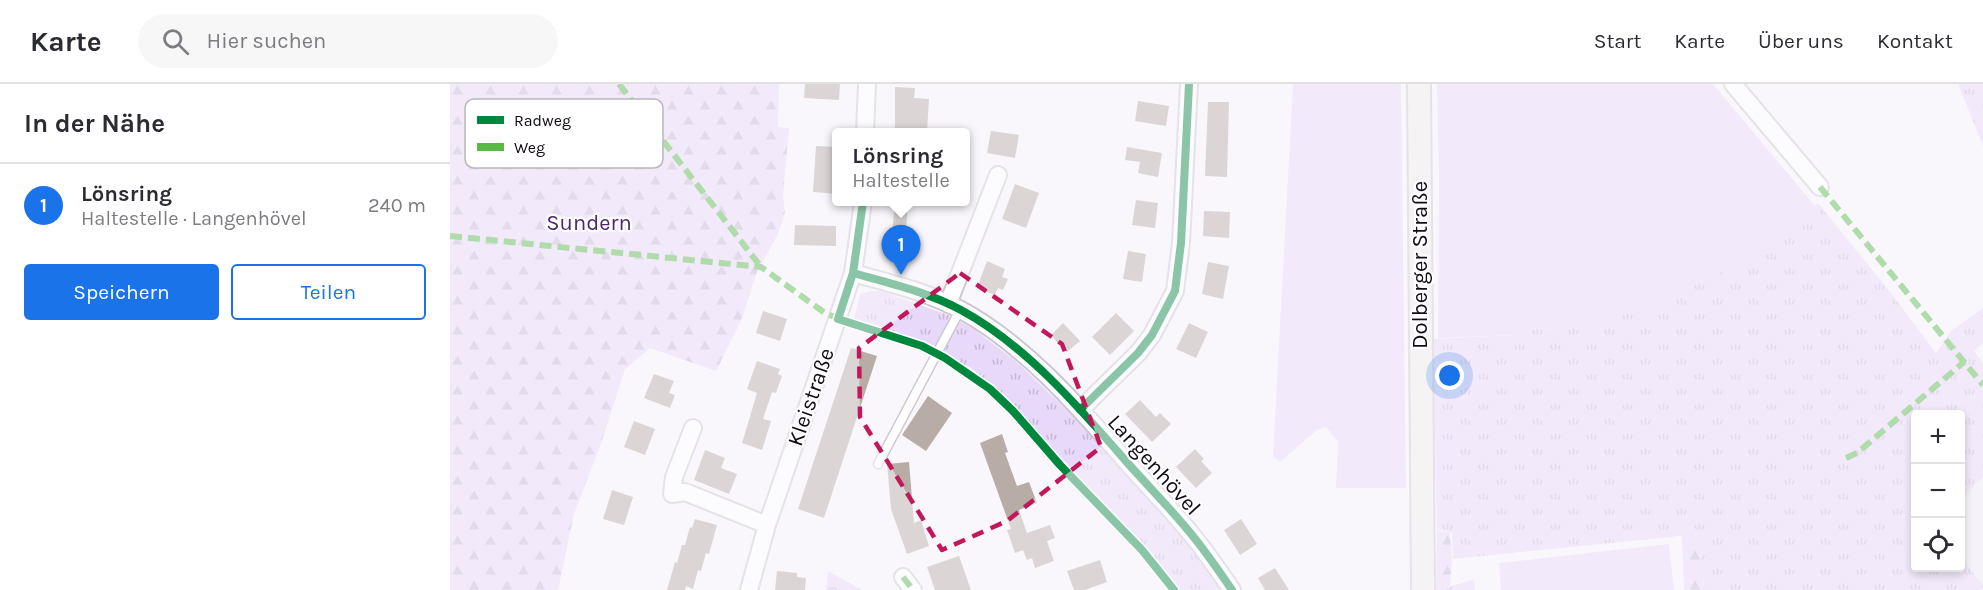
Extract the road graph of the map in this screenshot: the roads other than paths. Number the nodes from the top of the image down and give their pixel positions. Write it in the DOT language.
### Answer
graph roads {
  1 [pos="867,84"];
  2 [pos="1189,84"];
  3 [pos="1419,84"];
  4 [pos="1733,84"];
  5 [pos="865,128"];
  6 [pos="998,175"];
  7 [pos="1820,187"];
  8 [pos="862,206"];
  9 [pos="853,273"];
  10 [pos="954,307"];
  11 [pos="1080,410"];
  12 [pos="693,428"];
  13 [pos="878,464"];
  14 [pos="767,525"];
  15 [pos="749,590"];
  16 [pos="1232,590"];
  17 [pos="1423,590"];
  1 -- 5 [label="street"];
  2 -- 11 [label="street"];
  3 -- 17 [label="main road, Dolberger Straße"];
  4 -- 7 [label="street"];
  6 -- 10 [label="street"];
  8 -- 9 [label="street, Kleistraße"];
  9 -- 10 [label="street, Langenhövel"];
  9 -- 14 [label="street, Kleistraße"];
  10 -- 11 [label="street, Langenhövel"];
  10 -- 13 [label="lane"];
  11 -- 16 [label="street, Langenhövel"];
  12 -- 14 [label="street"];
  14 -- 15 [label="street, Kleistraße"];
}
